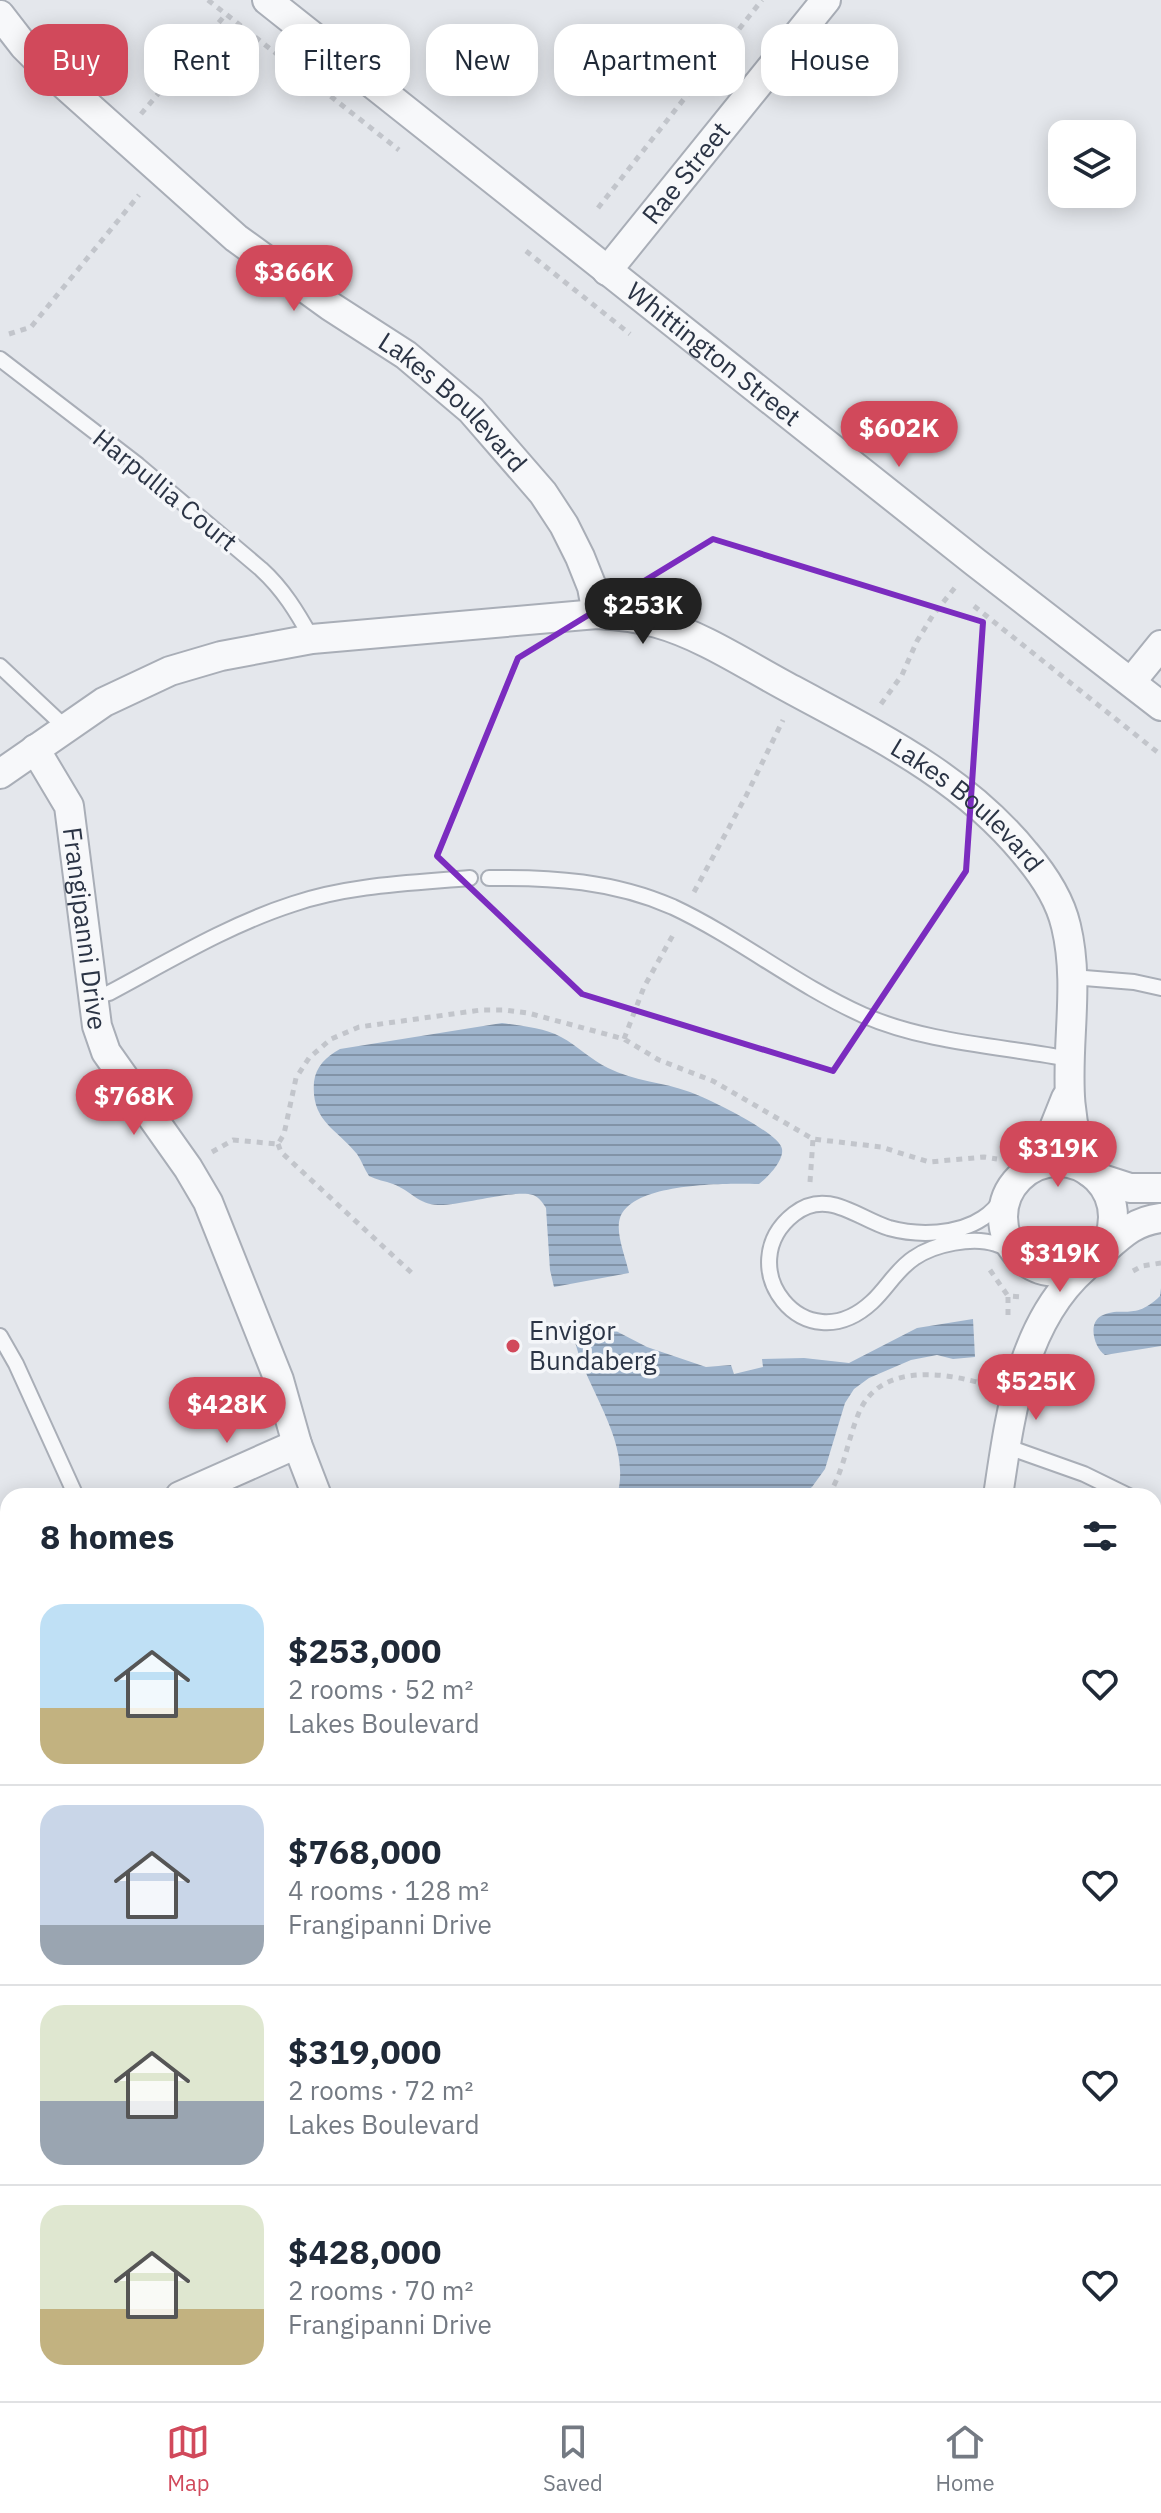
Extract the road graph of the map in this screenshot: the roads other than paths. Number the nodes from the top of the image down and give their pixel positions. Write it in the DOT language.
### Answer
graph roads {
  1 [pos="267,0"];
  2 [pos="826,0"];
  3 [pos="0,15"];
  4 [pos="607,271"];
  5 [pos="0,359"];
  6 [pos="597,614"];
  7 [pos="312,639"];
  8 [pos="1161,645"];
  9 [pos="0,666"];
  10 [pos="1131,682"];
  11 [pos="1161,706"];
  12 [pos="65,727"];
  13 [pos="35,749"];
  14 [pos="0,774"];
  15 [pos="470,878"];
  16 [pos="489,878"];
  17 [pos="1072,977"];
  18 [pos="1161,988"];
  19 [pos="92,997"];
  20 [pos="1070,1059"];
  21 [pos="1068,1093"];
  22 [pos="1092,1174"];
  23 [pos="1009,1176"];
  24 [pos="1161,1188"];
  25 [pos="1161,1218"];
  26 [pos="1022,1258"];
  27 [pos="1094,1259"];
  28 [pos="0,1336"];
  29 [pos="1035,1338"];
  30 [pos="297,1444"];
  31 [pos="1005,1446"];
  32 [pos="72,1488"];
  33 [pos="198,1488"];
  34 [pos="314,1488"];
  35 [pos="999,1488"];
  36 [pos="1113,1488"];
  1 -- 4 [label="street, Whittington Street"];
  2 -- 4 [label="street, Rae Street"];
  3 -- 6 [label="street, Lakes Boulevard"];
  4 -- 10 [label="street, Whittington Street"];
  5 -- 7 [label="lane, Harpullia Court"];
  6 -- 7 [label="street, Lakes Boulevard"];
  6 -- 17 [label="street, Lakes Boulevard"];
  7 -- 12 [label="street, Lakes Boulevard"];
  8 -- 10 [label="street"];
  9 -- 12 [label="lane"];
  10 -- 11 [label="street, Whittington Street"];
  12 -- 13 [label="street, Lakes Boulevard"];
  13 -- 14 [label="street, Lakes Boulevard"];
  13 -- 19 [label="street, Frangipanni Drive"];
  15 -- 19 [label="lane"];
  16 -- 20 [label="lane"];
  17 -- 18 [label="lane"];
  17 -- 20 [label="street, Lakes Boulevard"];
  19 -- 30 [label="street, Frangipanni Drive"];
  20 -- 21 [label="street, Lakes Boulevard"];
  21 -- 22 [label="street"];
  21 -- 23 [label="street"];
  22 -- 23 [label="street"];
  22 -- 24 [label="street"];
  22 -- 27 [label="street"];
  23 -- 26 [label="street"];
  23 -- 26 [label="lane"];
  25 -- 27 [label="street"];
  26 -- 27 [label="street"];
  26 -- 29 [label="street"];
  27 -- 29 [label="street"];
  28 -- 32 [label="lane"];
  29 -- 31 [label="street"];
  30 -- 33 [label="street"];
  30 -- 34 [label="street, Frangipanni Drive"];
  31 -- 35 [label="street"];
  31 -- 36 [label="lane"];
}
